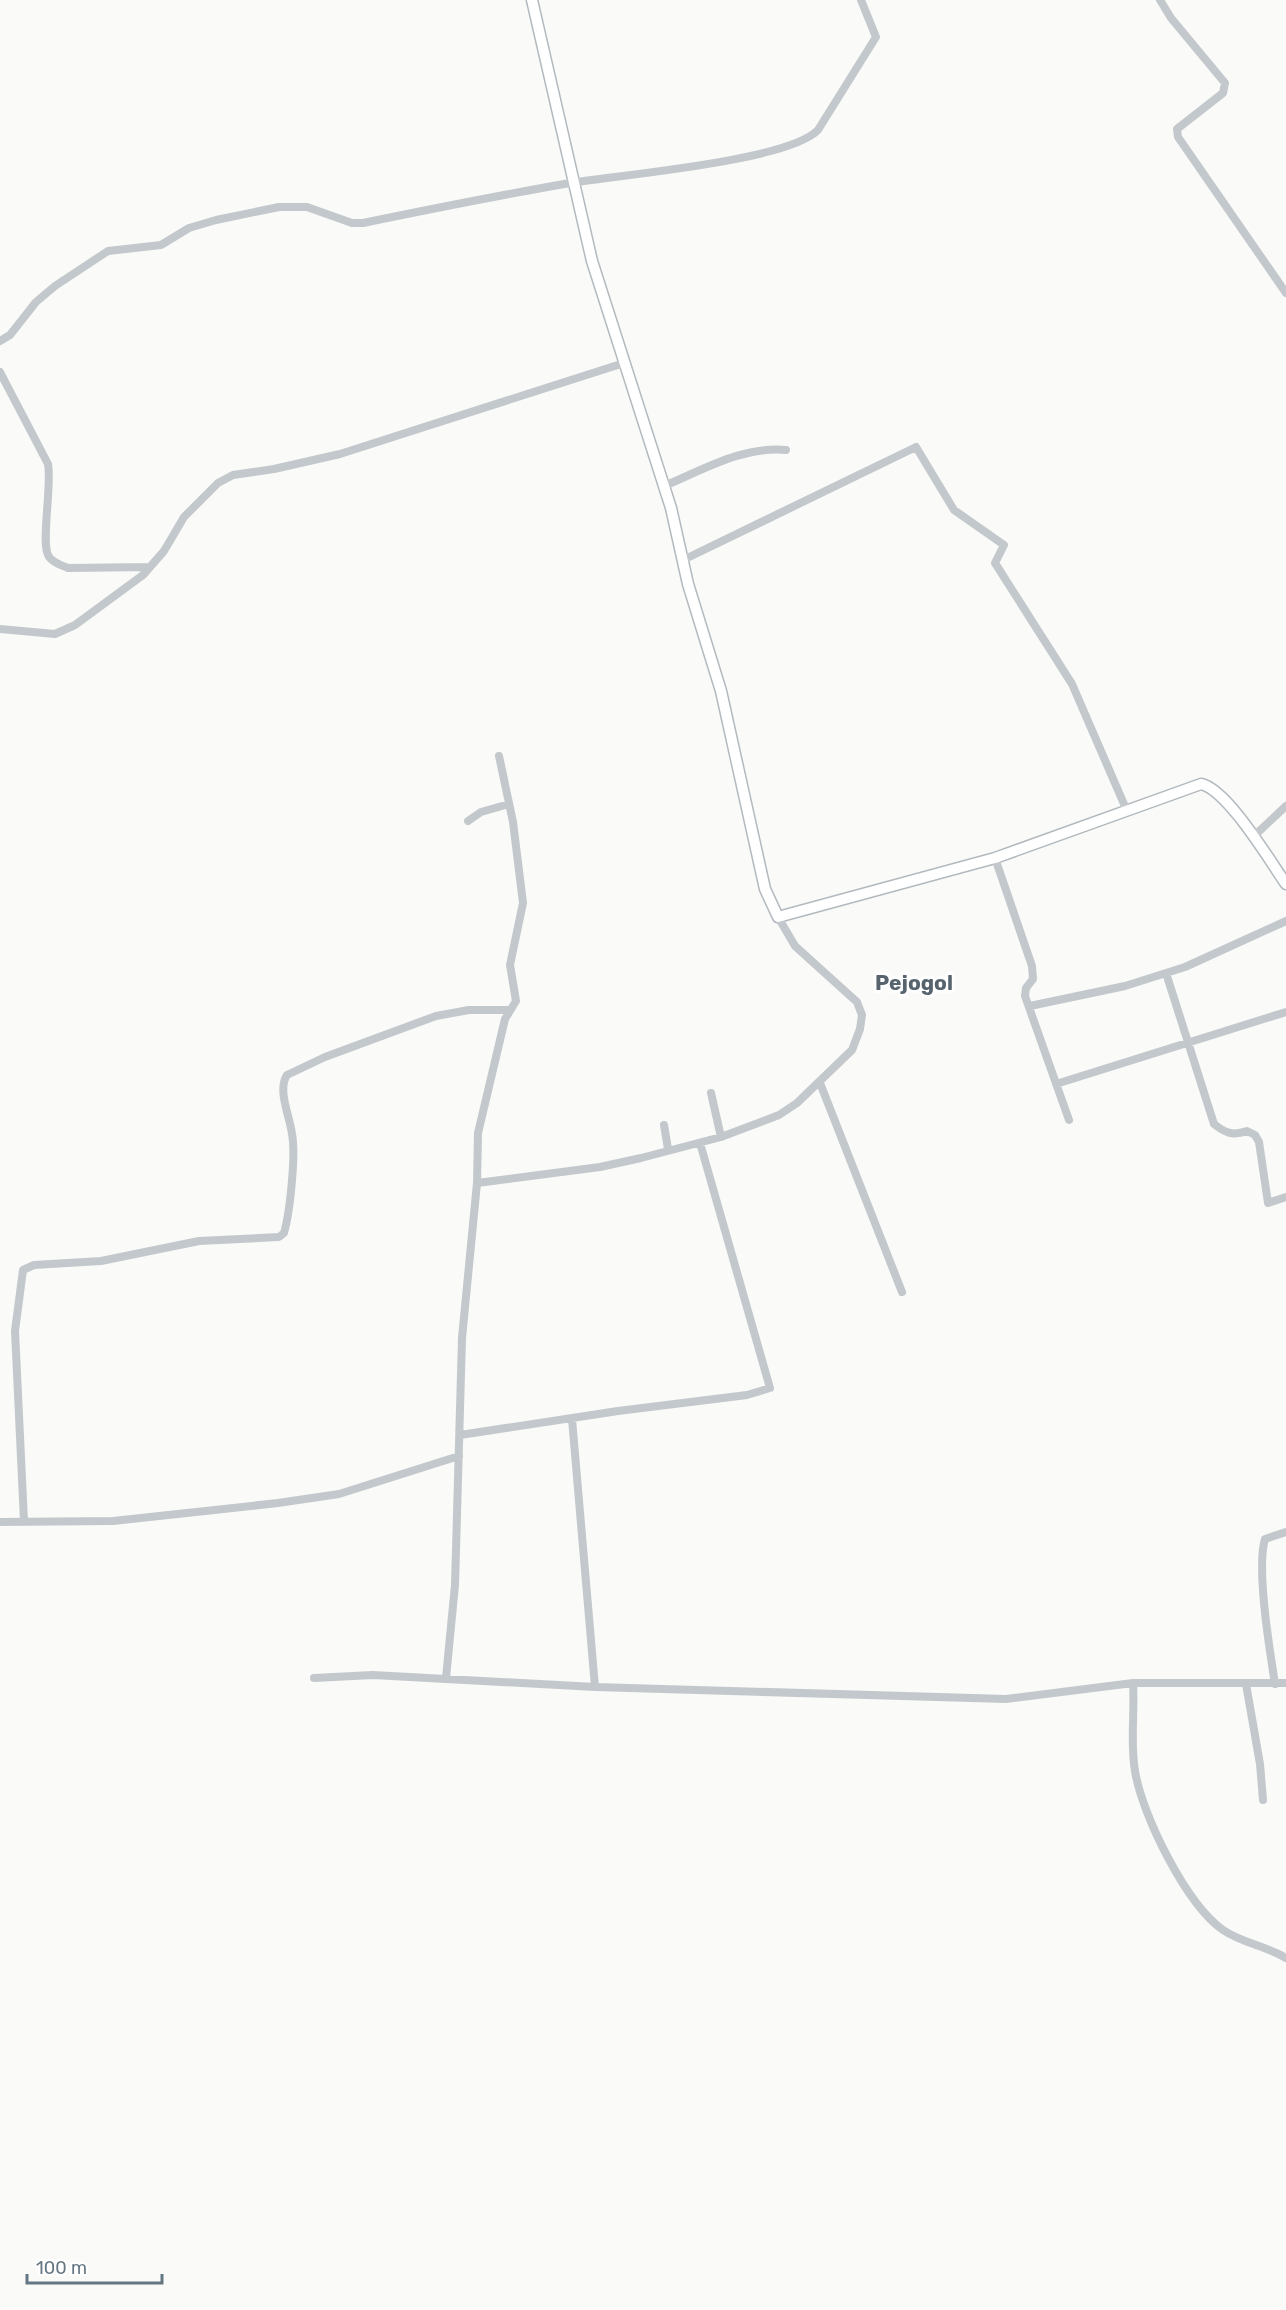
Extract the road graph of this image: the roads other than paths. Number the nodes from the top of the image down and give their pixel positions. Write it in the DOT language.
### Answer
graph roads {
  1 [pos="532,0"];
  2 [pos="861,0"];
  3 [pos="1160,0"];
  4 [pos="572,183"];
  5 [pos="1286,293"];
  6 [pos="0,341"];
  7 [pos="624,363"];
  8 [pos="0,372"];
  9 [pos="786,450"];
  10 [pos="664,486"];
  11 [pos="683,560"];
  12 [pos="150,567"];
  13 [pos="0,629"];
  14 [pos="499,756"];
  15 [pos="509,804"];
  16 [pos="1286,806"];
  17 [pos="1127,811"];
  18 [pos="468,821"];
  19 [pos="1254,836"];
  20 [pos="995,858"];
  21 [pos="1286,884"];
  22 [pos="778,917"];
  23 [pos="1286,921"];
  24 [pos="1166,973"];
  25 [pos="1030,1006"];
  26 [pos="510,1010"];
  27 [pos="1286,1012"];
  28 [pos="1188,1042"];
  29 [pos="820,1083"];
  30 [pos="1056,1084"];
  31 [pos="711,1093"];
  32 [pos="1069,1120"];
  33 [pos="664,1125"];
  34 [pos="721,1137"];
  35 [pos="700,1143"];
  36 [pos="668,1149"];
  37 [pos="477,1183"];
  38 [pos="1286,1197"];
  39 [pos="902,1292"];
  40 [pos="572,1419"];
  41 [pos="460,1435"];
  42 [pos="459,1456"];
  43 [pos="24,1521"];
  44 [pos="0,1522"];
  45 [pos="1286,1532"];
  46 [pos="314,1678"];
  47 [pos="446,1678"];
  48 [pos="1133,1683"];
  49 [pos="1286,1683"];
  50 [pos="1246,1684"];
  51 [pos="1275,1684"];
  52 [pos="595,1687"];
  53 [pos="1263,1800"];
  54 [pos="1286,1958"];
  1 -- 4 [label="street"];
  2 -- 4 [label="street"];
  3 -- 5 [label="street"];
  4 -- 6 [label="street"];
  4 -- 7 [label="street"];
  7 -- 10 [label="street"];
  7 -- 12 [label="street"];
  8 -- 12 [label="street"];
  9 -- 10 [label="street"];
  10 -- 11 [label="street"];
  11 -- 17 [label="street"];
  11 -- 22 [label="street"];
  12 -- 13 [label="street"];
  14 -- 15 [label="street"];
  15 -- 18 [label="street"];
  15 -- 26 [label="street"];
  16 -- 19 [label="street"];
  17 -- 19 [label="street"];
  17 -- 20 [label="street"];
  19 -- 21 [label="street"];
  20 -- 22 [label="street"];
  20 -- 25 [label="street"];
  22 -- 29 [label="street"];
  23 -- 24 [label="street"];
  24 -- 25 [label="street"];
  24 -- 28 [label="street"];
  25 -- 30 [label="street"];
  26 -- 37 [label="street"];
  26 -- 43 [label="street"];
  27 -- 28 [label="street"];
  28 -- 30 [label="street"];
  28 -- 38 [label="street"];
  29 -- 34 [label="street"];
  29 -- 39 [label="street"];
  30 -- 32 [label="street"];
  31 -- 34 [label="street"];
  33 -- 36 [label="street"];
  34 -- 35 [label="street"];
  35 -- 36 [label="street"];
  35 -- 40 [label="street"];
  36 -- 37 [label="street"];
  37 -- 41 [label="street"];
  40 -- 41 [label="street"];
  40 -- 52 [label="street"];
  41 -- 42 [label="street"];
  42 -- 43 [label="street"];
  42 -- 47 [label="street"];
  43 -- 44 [label="street"];
  45 -- 51 [label="street"];
  46 -- 47 [label="street"];
  47 -- 52 [label="street"];
  48 -- 50 [label="street"];
  48 -- 52 [label="street"];
  48 -- 54 [label="street"];
  49 -- 51 [label="street"];
  50 -- 51 [label="street"];
  50 -- 53 [label="street"];
}
